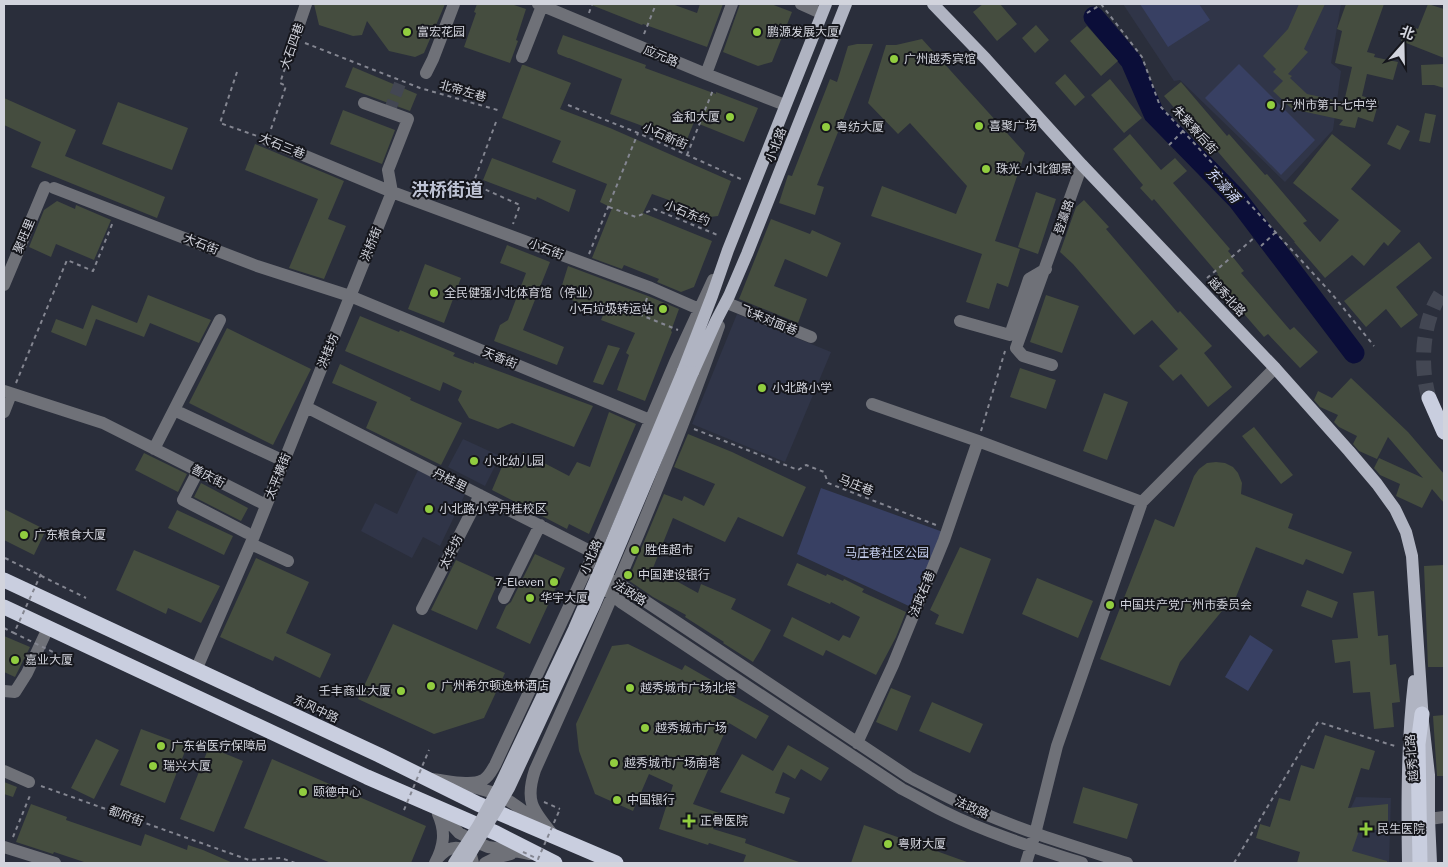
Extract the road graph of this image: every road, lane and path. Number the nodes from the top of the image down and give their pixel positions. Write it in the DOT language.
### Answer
graph roads {
  1 [pos="306,4"];
  2 [pos="454,4"];
  3 [pos="656,4"];
  4 [pos="732,4"];
  5 [pos="801,4"];
  6 [pos="846,4"];
  7 [pos="933,4"];
  8 [pos="1102,4"];
  9 [pos="540,5"];
  10 [pos="823,8"];
  11 [pos="1087,12"];
  12 [pos="294,39"];
  13 [pos="639,46"];
  14 [pos="522,57"];
  15 [pos="237,72"];
  16 [pos="426,73"];
  17 [pos="712,76"];
  18 [pos="364,102"];
  19 [pos="568,105"];
  20 [pos="785,105"];
  21 [pos="501,111"];
  22 [pos="496,122"];
  23 [pos="1183,131"];
  24 [pos="638,133"];
  25 [pos="267,140"];
  26 [pos="1169,145"];
  27 [pos="687,155"];
  28 [pos="1082,165"];
  29 [pos="754,185"];
  30 [pos="49,187"];
  31 [pos="392,192"];
  32 [pos="608,207"];
  33 [pos="117,212"];
  34 [pos="1276,232"];
  35 [pos="509,235"];
  36 [pos="1254,238"];
  37 [pos="730,245"];
  38 [pos="1261,246"];
  39 [pos="585,264"];
  40 [pos="1046,268"];
  41 [pos="4,285"];
  42 [pos="1198,287"];
  43 [pos="651,288"];
  44 [pos="350,296"];
  45 [pos="728,300"];
  46 [pos="699,308"];
  47 [pos="220,320"];
  48 [pos="960,321"];
  49 [pos="687,334"];
  50 [pos="1010,335"];
  51 [pos="811,336"];
  52 [pos="1374,346"];
  53 [pos="1052,365"];
  54 [pos="1275,368"];
  55 [pos="688,372"];
  56 [pos="8,392"];
  57 [pos="872,404"];
  58 [pos="306,407"];
  59 [pos="174,410"];
  60 [pos="4,412"];
  61 [pos="650,420"];
  62 [pos="682,424"];
  63 [pos="1444,424"];
  64 [pos="1444,432"];
  65 [pos="978,441"];
  66 [pos="154,449"];
  67 [pos="284,461"];
  68 [pos="198,471"];
  69 [pos="480,495"];
  70 [pos="1142,502"];
  71 [pos="262,503"];
  72 [pos="608,519"];
  73 [pos="540,525"];
  74 [pos="948,529"];
  75 [pos="637,535"];
  76 [pos="249,538"];
  77 [pos="594,553"];
  78 [pos="5,558"];
  79 [pos="288,561"];
  80 [pos="586,571"];
  81 [pos="41,574"];
  82 [pos="4,580"];
  83 [pos="618,583"];
  84 [pos="612,596"];
  85 [pos="86,598"];
  86 [pos="504,598"];
  87 [pos="4,607"];
  88 [pos="422,609"];
  89 [pos="4,628"];
  90 [pos="48,628"];
  91 [pos="14,633"];
  92 [pos="1418,651"];
  93 [pos="57,654"];
  94 [pos="196,670"];
  95 [pos="4,691"];
  96 [pos="1422,714"];
  97 [pos="856,743"];
  98 [pos="429,750"];
  99 [pos="1408,750"];
  100 [pos="500,756"];
  101 [pos="535,770"];
  102 [pos="4,771"];
  103 [pos="426,778"];
  104 [pos="32,783"];
  105 [pos="433,806"];
  106 [pos="560,809"];
  107 [pos="404,810"];
  108 [pos="1444,817"];
  109 [pos="1428,819"];
  110 [pos="1035,834"];
  111 [pos="554,836"];
  112 [pos="1032,847"];
  113 [pos="6,848"];
  114 [pos="523,852"];
  115 [pos="1420,856"];
  116 [pos="249,860"];
  117 [pos="550,861"];
  118 [pos="436,862"];
  119 [pos="54,863"];
  120 [pos="248,863"];
  121 [pos="295,863"];
  122 [pos="454,863"];
  123 [pos="465,863"];
  124 [pos="472,863"];
  125 [pos="486,863"];
  126 [pos="616,863"];
  127 [pos="1026,863"];
  128 [pos="1082,863"];
  129 [pos="1127,863"];
  130 [pos="1234,863"];
  131 [pos="1408,863"];
  132 [pos="1431,863"];
  1 -- 12 [label="street, 大石四巷"];
  2 -- 16 [label="street"];
  3 -- 13 [label="path"];
  4 -- 17 [label="street"];
  5 -- 10 [label="street"];
  6 -- 45 [label="main road, 小北路"];
  7 -- 28 [label="main road, 越秀北路"];
  8 -- 11 [label="path"];
  8 -- 23 [label="path, 朱紫寮后街"];
  9 -- 13 [label="street, 应元路"];
  9 -- 14 [label="street"];
  10 -- 20 [label="main road, 小北路"];
  12 -- 21 [label="path, 北帝左巷"];
  12 -- 25 [label="path, 大石四巷"];
  13 -- 17 [label="street, 应元路"];
  15 -- 25 [label="path, 大石三巷"];
  17 -- 20 [label="street, 应元路"];
  17 -- 27 [label="path"];
  18 -- 31 [label="street"];
  19 -- 24 [label="path, 小石新街"];
  20 -- 29 [label="main road, 小北路"];
  22 -- 35 [label="path"];
  23 -- 26 [label="path"];
  23 -- 34 [label="path, 朱紫寮后街"];
  24 -- 27 [label="path, 小石新街"];
  24 -- 32 [label="path"];
  25 -- 31 [label="street, 大石三巷"];
  27 -- 29 [label="path, 小石新街"];
  28 -- 40 [label="street, 登瀛路"];
  28 -- 42 [label="main road, 越秀北路"];
  29 -- 37 [label="main road, 小北路"];
  30 -- 33 [label="street, 大石街"];
  30 -- 41 [label="street, 聚旺里"];
  31 -- 35 [label="street, 小石街"];
  31 -- 44 [label="street, 洪桥街"];
  32 -- 37 [label="path, 小石东约"];
  32 -- 39 [label="path"];
  33 -- 44 [label="street, 大石街"];
  33 -- 56 [label="path"];
  34 -- 38 [label="path"];
  34 -- 52 [label="path, 朱紫寮后街"];
  35 -- 39 [label="street, 小石街"];
  36 -- 42 [label="path"];
  37 -- 46 [label="street, 小北路"];
  37 -- 55 [label="main road, 小北路"];
  39 -- 43 [label="street, 小石街"];
  40 -- 50 [label="street"];
  40 -- 53 [label="street, 登瀛路"];
  42 -- 54 [label="main road, 越秀北路"];
  43 -- 46 [label="street, 小石街"];
  43 -- 49 [label="path"];
  44 -- 58 [label="street, 洪桂坊"];
  44 -- 61 [label="street, 天香街"];
  45 -- 51 [label="street, 飞来对面巷"];
  45 -- 55 [label="main road, 小北路"];
  45 -- 62 [label="street, 小北路"];
  46 -- 49 [label="street, 小北路"];
  47 -- 59 [label="street"];
  48 -- 50 [label="street"];
  49 -- 61 [label="street, 小北路"];
  50 -- 65 [label="path"];
  54 -- 70 [label="street"];
  54 -- 92 [label="main road, 越秀北路"];
  55 -- 122 [label="main road, 小北路, bridge"];
  55 -- 123 [label="main road, 小北路, bridge"];
  56 -- 60 [label="street"];
  56 -- 66 [label="street, 善庆街"];
  57 -- 65 [label="street"];
  58 -- 67 [label="street, 太平横街"];
  58 -- 69 [label="street, 丹桂里"];
  59 -- 66 [label="street"];
  59 -- 67 [label="street"];
  61 -- 72 [label="street, 小北路"];
  62 -- 74 [label="path, 马庄巷"];
  62 -- 75 [label="street, 小北路"];
  63 -- 64 [label="highway"];
  65 -- 70 [label="street"];
  65 -- 74 [label="street, 法政右巷"];
  66 -- 68 [label="street, 善庆街"];
  67 -- 76 [label="street, 太平横街"];
  68 -- 71 [label="street, 善庆街"];
  68 -- 76 [label="street"];
  69 -- 73 [label="street, 丹桂里"];
  69 -- 88 [label="street, 太华坊"];
  70 -- 110 [label="street"];
  72 -- 75 [label="street"];
  72 -- 77 [label="street, 小北路"];
  73 -- 77 [label="street, 丹桂里"];
  73 -- 86 [label="street"];
  74 -- 97 [label="street, 法政右巷"];
  75 -- 83 [label="street, 小北路"];
  76 -- 79 [label="street"];
  76 -- 94 [label="street, 太平横街"];
  77 -- 80 [label="street, 小北路"];
  78 -- 81 [label="path"];
  80 -- 83 [label="street, 法政路"];
  80 -- 84 [label="street, 法政路"];
  80 -- 100 [label="street, 小北路"];
  81 -- 85 [label="path"];
  81 -- 91 [label="path, bridge"];
  82 -- 94 [label="highway, 东风中路"];
  83 -- 84 [label="street, 小北路"];
  83 -- 97 [label="street, 法政路"];
  84 -- 101 [label="street, 小北路"];
  84 -- 112 [label="street, 法政路"];
  87 -- 90 [label="highway"];
  89 -- 91 [label="path"];
  90 -- 95 [label="street"];
  90 -- 105 [label="highway"];
  91 -- 93 [label="path, bridge"];
  92 -- 96 [label="main road, 越秀北路"];
  92 -- 99 [label="main road, 越秀北路"];
  94 -- 103 [label="highway, 东风中路"];
  96 -- 109 [label="main road, 越秀北路"];
  96 -- 115 [label="highway"];
  97 -- 110 [label="street, 法政路"];
  98 -- 107 [label="path, bridge"];
  99 -- 130 [label="path"];
  99 -- 131 [label="main road, 越秀北路"];
  100 -- 101 [label="street"];
  100 -- 103 [label="street, 小北路"];
  101 -- 111 [label="street, 小北路"];
  102 -- 104 [label="street"];
  103 -- 111 [label="highway, 东风中路"];
  104 -- 113 [label="path"];
  104 -- 116 [label="path, 都府街"];
  105 -- 117 [label="highway"];
  105 -- 118 [label="street"];
  106 -- 114 [label="path, bridge"];
  108 -- 109 [label="street"];
  109 -- 132 [label="main road, 越秀北路"];
  110 -- 112 [label="street"];
  110 -- 129 [label="street, 法政路"];
  111 -- 126 [label="highway, 东风中路"];
  112 -- 127 [label="street"];
  112 -- 128 [label="street, 法政路"];
  113 -- 119 [label="street"];
  116 -- 120 [label="path"];
  116 -- 121 [label="path"];
  117 -- 125 [label="street"];
  118 -- 124 [label="street"];
}
